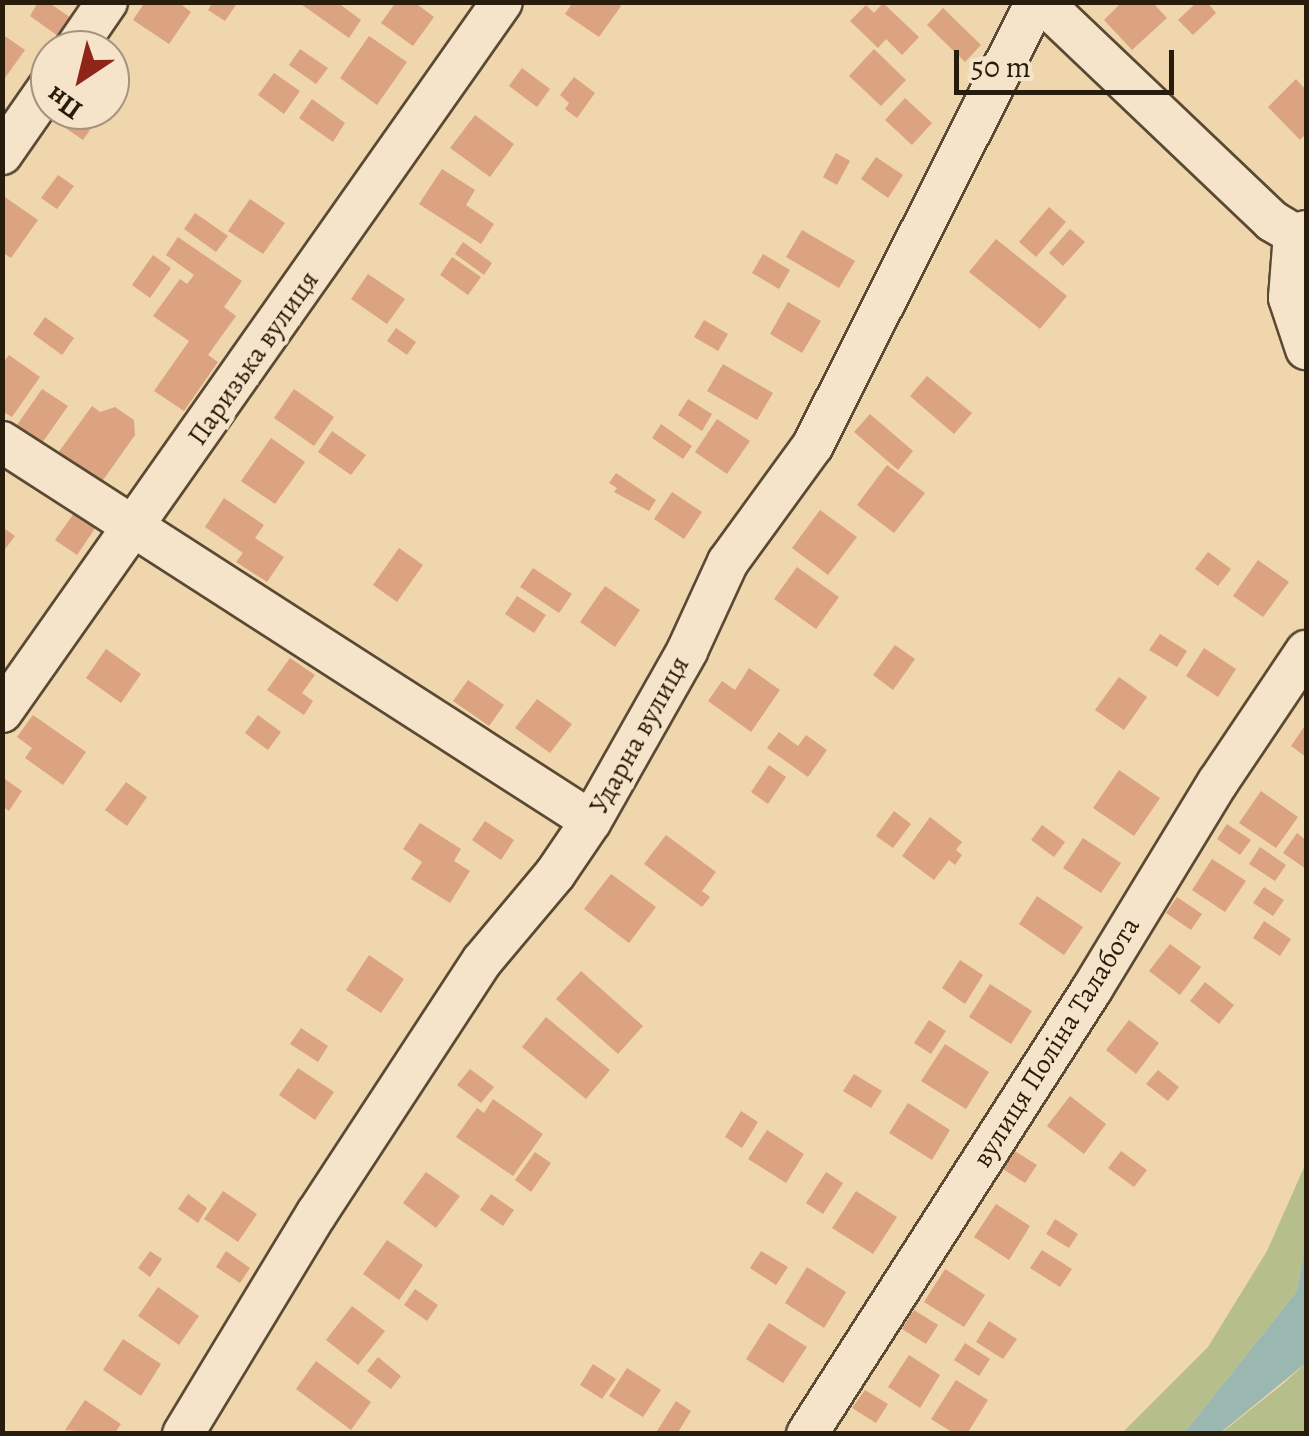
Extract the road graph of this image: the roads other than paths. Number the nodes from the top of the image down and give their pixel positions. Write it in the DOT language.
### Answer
graph roads {
  1 [pos="107,2"];
  2 [pos="502,2"];
  3 [pos="1038,2"];
  4 [pos="88,30"];
  5 [pos="30,114"];
  6 [pos="2,154"];
  7 [pos="1300,233"];
  8 [pos="1306,349"];
  9 [pos="2,442"];
  10 [pos="133,529"];
  11 [pos="1306,651"];
  12 [pos="2,712"];
  13 [pos="590,821"];
  14 [pos="183,1434"];
  15 [pos="807,1434"];
  1 -- 4 [label="street"];
  2 -- 10 [label="street, Паризька вулиця"];
  3 -- 7 [label="street, Ударна вулиця"];
  3 -- 13 [label="street, Ударна вулиця"];
  5 -- 6 [label="street"];
  7 -- 8 [label="street"];
  9 -- 10 [label="street"];
  10 -- 12 [label="street, Паризька вулиця"];
  10 -- 13 [label="street"];
  11 -- 15 [label="street, вулиця Поліна Талабота"];
  13 -- 14 [label="street, Ударна вулиця"];
}
